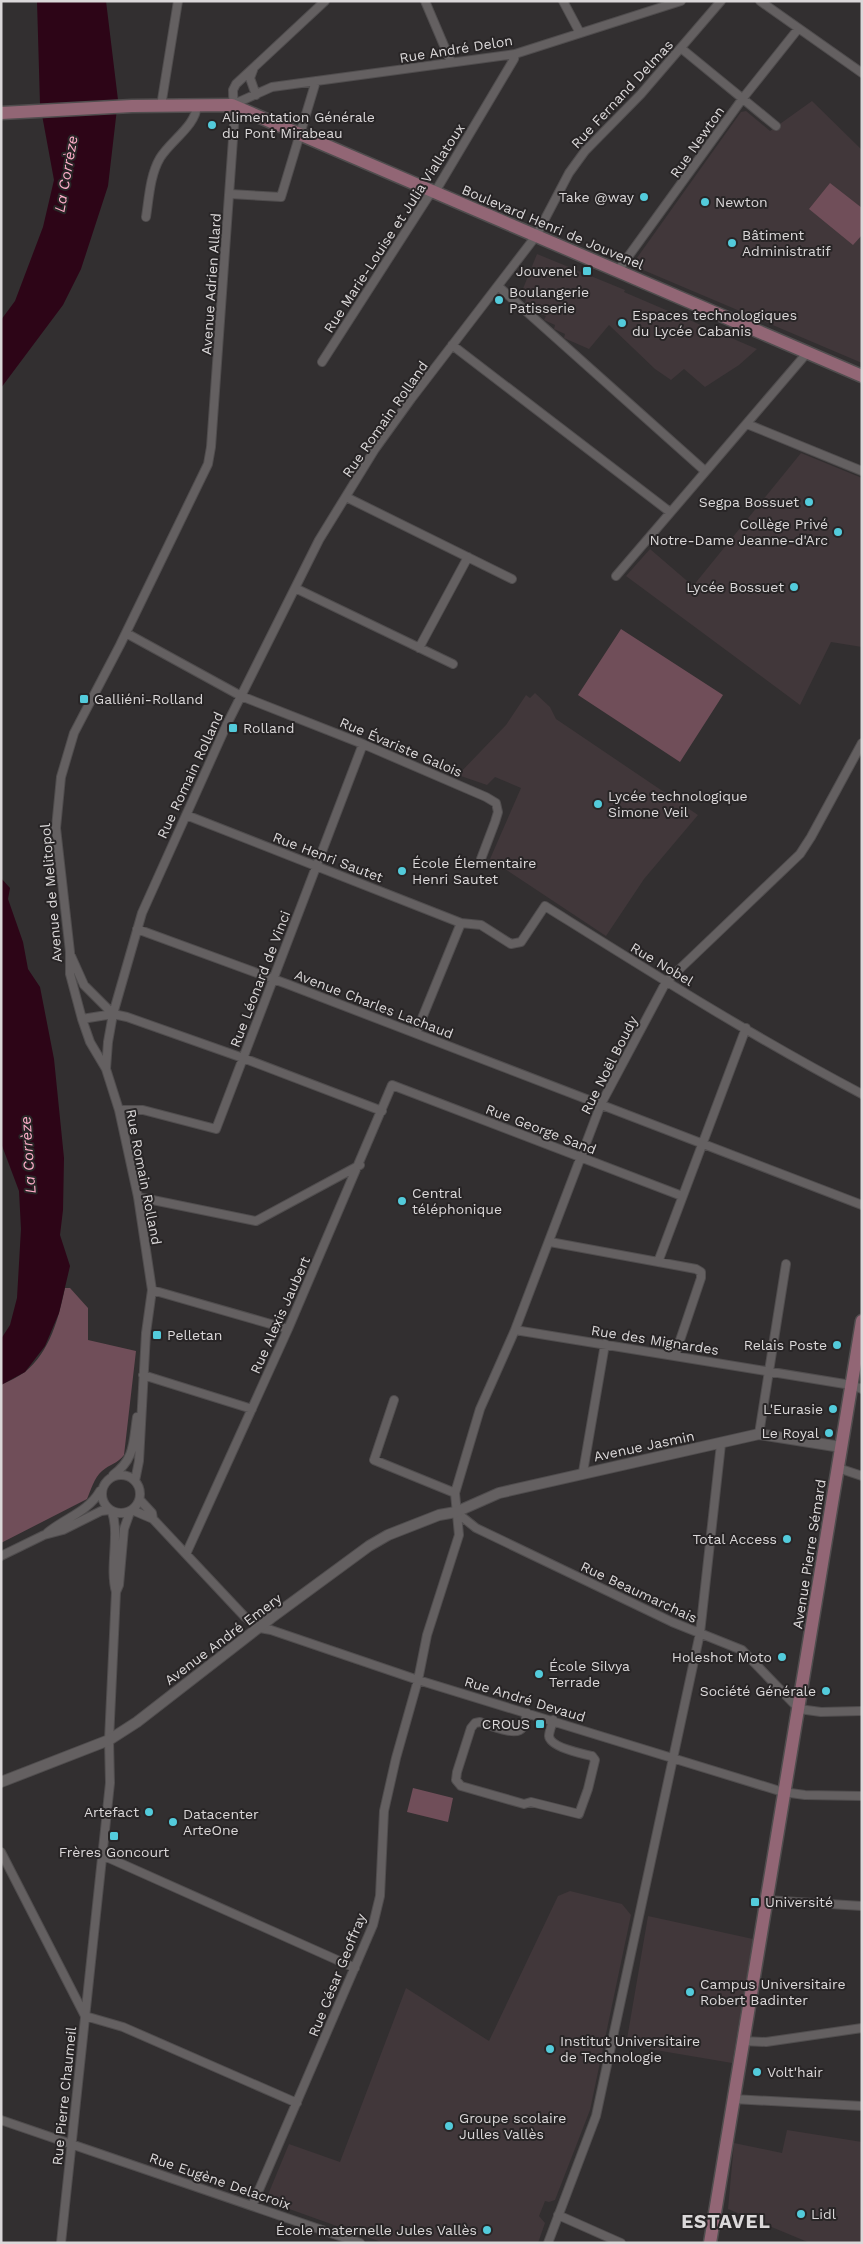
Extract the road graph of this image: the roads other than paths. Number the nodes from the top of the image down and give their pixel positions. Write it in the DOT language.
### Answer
graph roads {
  1 [pos="178,1"];
  2 [pos="325,1"];
  3 [pos="425,1"];
  4 [pos="563,1"];
  5 [pos="681,1"];
  6 [pos="721,1"];
  7 [pos="760,1"];
  8 [pos="798,28"];
  9 [pos="580,34"];
  10 [pos="682,49"];
  11 [pos="515,54"];
  12 [pos="451,62"];
  13 [pos="253,68"];
  14 [pos="862,73"];
  15 [pos="316,81"];
  16 [pos="256,95"];
  17 [pos="743,98"];
  18 [pos="198,105"];
  19 [pos="232,105"];
  20 [pos="161,106"];
  21 [pos="1,113"];
  22 [pos="771,125"];
  23 [pos="300,135"];
  24 [pos="433,192"];
  25 [pos="230,194"];
  26 [pos="146,218"];
  27 [pos="536,236"];
  28 [pos="617,272"];
  29 [pos="498,287"];
  30 [pos="452,345"];
  31 [pos="807,353"];
  32 [pos="322,362"];
  33 [pos="862,376"];
  34 [pos="747,424"];
  35 [pos="705,471"];
  36 [pos="862,471"];
  37 [pos="346,497"];
  38 [pos="670,512"];
  39 [pos="468,557"];
  40 [pos="616,576"];
  41 [pos="512,579"];
  42 [pos="295,588"];
  43 [pos="126,632"];
  44 [pos="419,648"];
  45 [pos="453,664"];
  46 [pos="241,696"];
  47 [pos="862,742"];
  48 [pos="363,744"];
  49 [pos="186,815"];
  50 [pos="481,858"];
  51 [pos="317,866"];
  52 [pos="461,923"];
  53 [pos="137,930"];
  54 [pos="70,952"];
  55 [pos="274,979"];
  56 [pos="666,982"];
  57 [pos="113,1014"];
  58 [pos="82,1019"];
  59 [pos="746,1028"];
  60 [pos="416,1033"];
  61 [pos="243,1058"];
  62 [pos="106,1069"];
  63 [pos="392,1085"];
  64 [pos="862,1094"];
  65 [pos="601,1104"];
  66 [pos="119,1110"];
  67 [pos="382,1111"];
  68 [pos="702,1143"];
  69 [pos="581,1158"];
  70 [pos="360,1165"];
  71 [pos="682,1196"];
  72 [pos="138,1198"];
  73 [pos="862,1205"];
  74 [pos="550,1242"];
  75 [pos="658,1262"];
  76 [pos="786,1264"];
  77 [pos="152,1290"];
  78 [pos="862,1321"];
  79 [pos="288,1329"];
  80 [pos="515,1330"];
  81 [pos="605,1344"];
  82 [pos="675,1355"];
  83 [pos="770,1371"];
  84 [pos="143,1375"];
  85 [pos="856,1387"];
  86 [pos="142,1398"];
  87 [pos="394,1400"];
  88 [pos="252,1409"];
  89 [pos="759,1434"];
  90 [pos="721,1444"];
  91 [pos="841,1447"];
  92 [pos="838,1468"];
  93 [pos="583,1472"];
  94 [pos="862,1476"];
  95 [pos="111,1477"];
  96 [pos="135,1481"];
  97 [pos="102,1489"];
  98 [pos="455,1493"];
  99 [pos="140,1500"];
  100 [pos="110,1511"];
  101 [pos="131,1511"];
  102 [pos="456,1512"];
  103 [pos="153,1519"];
  104 [pos="44,1535"];
  105 [pos="186,1554"];
  106 [pos="1,1556"];
  107 [pos="116,1592"];
  108 [pos="260,1628"];
  109 [pos="700,1634"];
  110 [pos="418,1680"];
  111 [pos="799,1709"];
  112 [pos="862,1711"];
  113 [pos="527,1713"];
  114 [pos="553,1720"];
  115 [pos="109,1740"];
  116 [pos="673,1758"];
  117 [pos="1,1782"];
  118 [pos="783,1792"];
  119 [pos="862,1796"];
  120 [pos="1,1852"];
  121 [pos="102,1855"];
  122 [pos="765,1900"];
  123 [pos="862,1906"];
  124 [pos="355,1968"];
  125 [pos="85,2016"];
  126 [pos="862,2028"];
  127 [pos="742,2041"];
  128 [pos="733,2099"];
  129 [pos="297,2103"];
  130 [pos="862,2106"];
  131 [pos="1,2120"];
  132 [pos="72,2144"];
  133 [pos="252,2206"];
  134 [pos="558,2215"];
  135 [pos="61,2243"];
  136 [pos="360,2243"];
  137 [pos="548,2243"];
  138 [pos="621,2243"];
  139 [pos="710,2243"];
  1 -- 20 [label="street"];
  2 -- 13 [label="street"];
  3 -- 12 [label="street"];
  4 -- 9 [label="street"];
  5 -- 9 [label="street, Rue André Delon"];
  6 -- 10 [label="street, Rue Fernand Delmas"];
  7 -- 8 [label="street"];
  8 -- 14 [label="street"];
  8 -- 17 [label="street, Rue Newton"];
  9 -- 11 [label="street, Rue André Delon"];
  10 -- 17 [label="street"];
  10 -- 27 [label="street, Rue Fernand Delmas"];
  11 -- 12 [label="street, Rue André Delon"];
  11 -- 24 [label="street, Rue Marie-Louise et Julia Viallatoux"];
  12 -- 15 [label="street, Rue André Delon"];
  13 -- 16 [label="street"];
  13 -- 19 [label="street"];
  15 -- 16 [label="street, Rue André Delon"];
  15 -- 23 [label="street"];
  16 -- 19 [label="street, Rue André Delon"];
  17 -- 22 [label="street"];
  17 -- 28 [label="street, Rue Newton"];
  18 -- 19 [label="main road"];
  18 -- 20 [label="main road"];
  18 -- 26 [label="street"];
  19 -- 23 [label="main road, Boulevard Henri de Jouvenel"];
  19 -- 25 [label="street, Avenue Adrien Allard"];
  20 -- 21 [label="main road"];
  23 -- 24 [label="main road, Boulevard Henri de Jouvenel"];
  23 -- 25 [label="street"];
  24 -- 27 [label="main road, Boulevard Henri de Jouvenel"];
  24 -- 32 [label="street, Rue Marie-Louise et Julia Viallatoux"];
  25 -- 43 [label="street, Avenue Adrien Allard"];
  27 -- 28 [label="main road, Boulevard Henri de Jouvenel"];
  27 -- 29 [label="street, Rue Romain Rolland"];
  28 -- 31 [label="main road, Boulevard Henri de Jouvenel"];
  29 -- 30 [label="street, Rue Romain Rolland"];
  29 -- 35 [label="street"];
  30 -- 37 [label="street, Rue Romain Rolland"];
  30 -- 38 [label="street"];
  31 -- 33 [label="main road, Boulevard Henri de Jouvenel"];
  31 -- 34 [label="street"];
  34 -- 35 [label="street"];
  34 -- 36 [label="street"];
  35 -- 38 [label="street"];
  37 -- 39 [label="street"];
  37 -- 42 [label="street, Rue Romain Rolland"];
  38 -- 40 [label="street"];
  39 -- 41 [label="street"];
  39 -- 44 [label="street"];
  42 -- 44 [label="street"];
  42 -- 46 [label="street, Rue Romain Rolland"];
  43 -- 46 [label="street, Rue Évariste Galois"];
  43 -- 54 [label="street, Avenue de Melitopol"];
  44 -- 45 [label="street"];
  46 -- 48 [label="street, Rue Évariste Galois"];
  46 -- 49 [label="street, Rue Romain Rolland"];
  47 -- 56 [label="street, Rue Noël Boudy"];
  48 -- 50 [label="street, Rue Évariste Galois"];
  48 -- 51 [label="street, Rue Léonard de Vinci"];
  49 -- 51 [label="street, Rue Henri Sautet"];
  49 -- 53 [label="street, Rue Romain Rolland"];
  51 -- 52 [label="street, Rue Henri Sautet"];
  51 -- 55 [label="street, Rue Léonard de Vinci"];
  52 -- 56 [label="street, Rue Nobel"];
  52 -- 60 [label="street"];
  53 -- 55 [label="street, Avenue Charles Lachaud"];
  53 -- 57 [label="street, Rue Romain Rolland"];
  54 -- 57 [label="street"];
  54 -- 58 [label="street, Avenue de Melitopol"];
  55 -- 60 [label="street, Avenue Charles Lachaud"];
  55 -- 61 [label="street, Rue Léonard de Vinci"];
  56 -- 59 [label="street, Rue Nobel"];
  56 -- 65 [label="street, Rue Noël Boudy"];
  57 -- 58 [label="street"];
  57 -- 61 [label="street"];
  57 -- 62 [label="street, Rue Romain Rolland"];
  58 -- 62 [label="street, Avenue de Melitopol"];
  59 -- 64 [label="street, Rue Nobel"];
  59 -- 68 [label="street"];
  60 -- 65 [label="street, Avenue Charles Lachaud"];
  61 -- 66 [label="street, Rue Léonard de Vinci"];
  61 -- 67 [label="street"];
  62 -- 66 [label="street, Rue Romain Rolland"];
  63 -- 67 [label="street, Rue Alexis Jaubert"];
  63 -- 69 [label="street, Rue George Sand"];
  65 -- 68 [label="street, Avenue Charles Lachaud"];
  65 -- 69 [label="street, Rue Noël Boudy"];
  66 -- 72 [label="street, Rue Romain Rolland"];
  67 -- 70 [label="street, Rue Alexis Jaubert"];
  68 -- 71 [label="street"];
  68 -- 73 [label="street, Avenue Charles Lachaud"];
  69 -- 71 [label="street, Rue George Sand"];
  69 -- 74 [label="street, Rue Noël Boudy"];
  70 -- 72 [label="street"];
  70 -- 79 [label="street, Rue Alexis Jaubert"];
  71 -- 75 [label="street"];
  72 -- 77 [label="street, Rue Romain Rolland"];
  74 -- 75 [label="street"];
  74 -- 80 [label="street, Rue Noël Boudy"];
  75 -- 82 [label="street"];
  76 -- 83 [label="street"];
  77 -- 79 [label="street"];
  77 -- 84 [label="street, Rue Romain Rolland"];
  78 -- 85 [label="main road, Avenue Pierre Sémard"];
  79 -- 88 [label="street, Rue Alexis Jaubert"];
  80 -- 81 [label="street, Rue des Mignardes"];
  80 -- 98 [label="street, Rue Noël Boudy"];
  81 -- 82 [label="street, Rue des Mignardes"];
  81 -- 93 [label="street"];
  82 -- 83 [label="street, Rue des Mignardes"];
  83 -- 85 [label="street, Rue des Mignardes"];
  83 -- 89 [label="street"];
  84 -- 86 [label="street, Rue Romain Rolland"];
  84 -- 88 [label="street"];
  85 -- 91 [label="main road, Avenue Pierre Sémard"];
  86 -- 95 [label="street, Rue Romain Rolland"];
  86 -- 96 [label="street, Rue Romain Rolland"];
  87 -- 98 [label="street"];
  88 -- 105 [label="street, Rue Alexis Jaubert"];
  89 -- 90 [label="street, Avenue Jasmin"];
  89 -- 91 [label="street, Avenue Jasmin"];
  90 -- 93 [label="street, Avenue Jasmin"];
  90 -- 109 [label="street"];
  91 -- 92 [label="main road, Avenue Pierre Sémard"];
  92 -- 94 [label="street"];
  92 -- 111 [label="main road, Avenue Pierre Sémard"];
  93 -- 102 [label="street, Avenue Jasmin"];
  95 -- 96 [label="street"];
  95 -- 97 [label="street"];
  96 -- 99 [label="street"];
  97 -- 100 [label="street"];
  97 -- 104 [label="street"];
  98 -- 102 [label="street, Rue Noël Boudy"];
  99 -- 101 [label="street"];
  99 -- 103 [label="street"];
  100 -- 101 [label="street"];
  100 -- 104 [label="street"];
  100 -- 107 [label="street"];
  101 -- 103 [label="street"];
  101 -- 107 [label="street"];
  102 -- 108 [label="street, Avenue André Emery"];
  102 -- 109 [label="street, Rue Beaumarchais"];
  102 -- 110 [label="street, Rue César Geoffray"];
  103 -- 105 [label="street"];
  104 -- 106 [label="street"];
  105 -- 108 [label="street"];
  107 -- 115 [label="street"];
  108 -- 110 [label="street, Rue André Devaud"];
  108 -- 115 [label="street, Avenue André Emery"];
  109 -- 111 [label="street, Rue Beaumarchais"];
  109 -- 116 [label="street"];
  110 -- 113 [label="street, Rue André Devaud"];
  110 -- 124 [label="street, Rue César Geoffray"];
  111 -- 112 [label="street"];
  111 -- 118 [label="main road, Avenue Pierre Sémard"];
  113 -- 114 [label="street, Rue André Devaud"];
  113 -- 114 [label="street"];
  114 -- 116 [label="street, Rue André Devaud"];
  115 -- 117 [label="street, Avenue André Emery"];
  115 -- 121 [label="street"];
  116 -- 118 [label="street, Rue André Devaud"];
  116 -- 134 [label="street"];
  118 -- 119 [label="street, Rue André Devaud"];
  118 -- 122 [label="main road, Avenue Pierre Sémard"];
  120 -- 125 [label="street, Rue Pierre Chaumeil"];
  121 -- 124 [label="street"];
  121 -- 125 [label="street"];
  122 -- 123 [label="street"];
  122 -- 127 [label="main road, Avenue Pierre Sémard"];
  124 -- 129 [label="street, Rue César Geoffray"];
  125 -- 129 [label="street"];
  125 -- 132 [label="street, Rue Pierre Chaumeil"];
  126 -- 127 [label="street"];
  127 -- 128 [label="main road, Avenue Pierre Sémard"];
  128 -- 130 [label="street"];
  128 -- 139 [label="main road, Avenue Pierre Sémard"];
  129 -- 133 [label="street, Rue César Geoffray"];
  131 -- 132 [label="street, Rue Eugène Delacroix"];
  132 -- 133 [label="street, Rue Eugène Delacroix"];
  132 -- 135 [label="street, Rue Pierre Chaumeil"];
  133 -- 136 [label="street, Rue Eugène Delacroix"];
  134 -- 137 [label="street"];
  134 -- 138 [label="street"];
}
